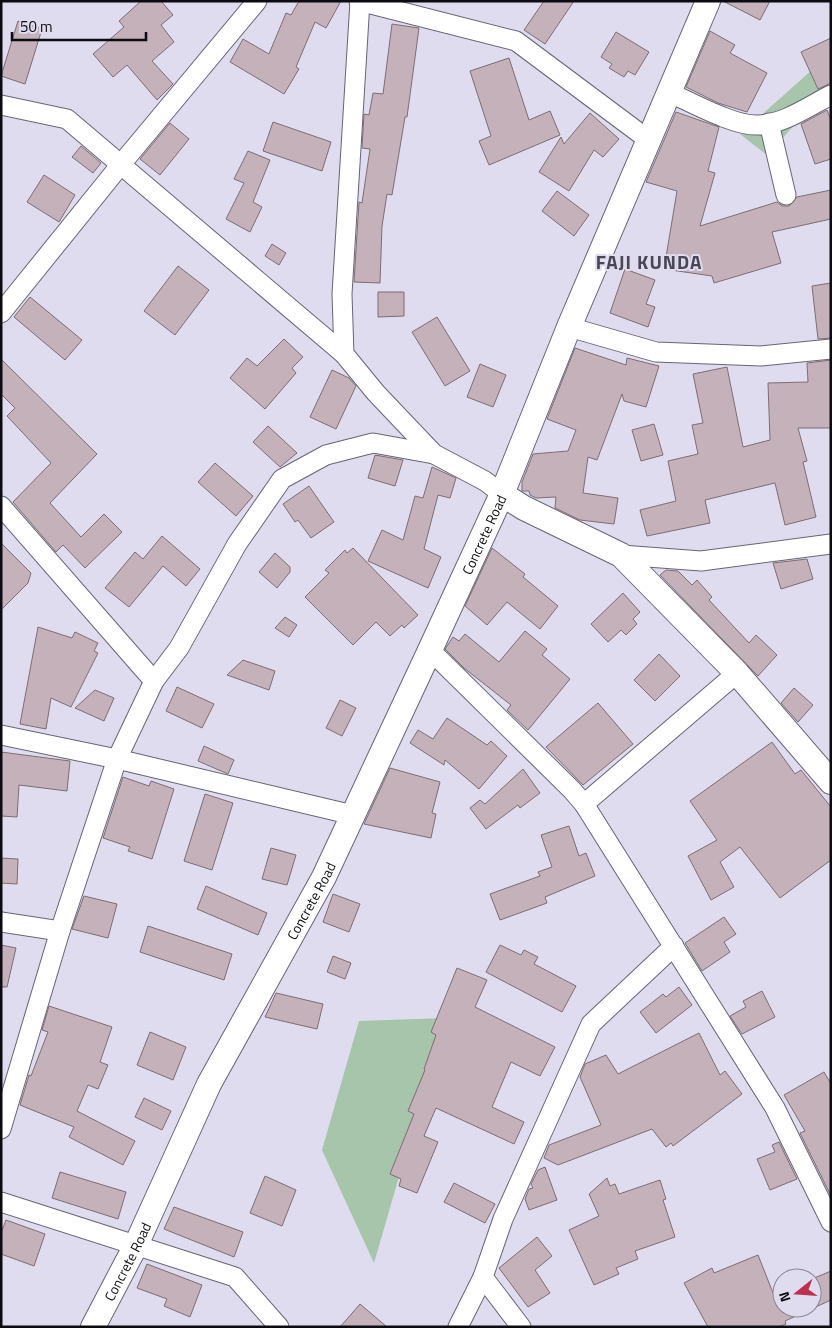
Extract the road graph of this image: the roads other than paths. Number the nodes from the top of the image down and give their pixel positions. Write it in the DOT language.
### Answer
graph roads {
  1 [pos="257,1"];
  2 [pos="359,1"];
  3 [pos="708,1"];
  4 [pos="668,92"];
  5 [pos="831,96"];
  6 [pos="1,105"];
  7 [pos="768,123"];
  8 [pos="650,141"];
  9 [pos="122,163"];
  10 [pos="786,195"];
  11 [pos="1,313"];
  12 [pos="569,327"];
  13 [pos="831,349"];
  14 [pos="344,354"];
  15 [pos="434,454"];
  16 [pos="502,494"];
  17 [pos="1,506"];
  18 [pos="831,544"];
  19 [pos="621,555"];
  20 [pos="430,650"];
  21 [pos="737,673"];
  22 [pos="154,682"];
  23 [pos="1,735"];
  24 [pos="117,759"];
  25 [pos="831,782"];
  26 [pos="584,804"];
  27 [pos="353,815"];
  28 [pos="1,922"];
  29 [pos="60,931"];
  30 [pos="674,946"];
  31 [pos="1,1129"];
  32 [pos="1,1202"];
  33 [pos="831,1222"];
  34 [pos="136,1245"];
  35 [pos="483,1277"];
  36 [pos="94,1327"];
  37 [pos="279,1327"];
  38 [pos="458,1327"];
  39 [pos="520,1327"];
  1 -- 9 [label="street"];
  2 -- 8 [label="street"];
  2 -- 14 [label="street"];
  3 -- 4 [label="street, Concrete Road"];
  4 -- 7 [label="street"];
  4 -- 8 [label="street, Concrete Road"];
  5 -- 7 [label="street"];
  6 -- 9 [label="street"];
  7 -- 10 [label="street"];
  8 -- 12 [label="street, Concrete Road"];
  9 -- 11 [label="street"];
  9 -- 14 [label="street"];
  12 -- 13 [label="street"];
  12 -- 16 [label="street, Concrete Road"];
  14 -- 15 [label="street"];
  15 -- 16 [label="street"];
  15 -- 22 [label="street"];
  16 -- 19 [label="street"];
  16 -- 20 [label="street, Concrete Road"];
  17 -- 22 [label="street"];
  18 -- 19 [label="street"];
  19 -- 21 [label="street"];
  20 -- 26 [label="street"];
  20 -- 27 [label="street, Concrete Road"];
  21 -- 25 [label="street"];
  21 -- 26 [label="street"];
  22 -- 24 [label="street"];
  23 -- 24 [label="street"];
  24 -- 27 [label="street"];
  24 -- 29 [label="street"];
  26 -- 30 [label="street"];
  27 -- 34 [label="street, Concrete Road"];
  28 -- 29 [label="street"];
  29 -- 31 [label="street"];
  30 -- 33 [label="street"];
  30 -- 35 [label="street"];
  32 -- 34 [label="street"];
  34 -- 36 [label="street, Concrete Road"];
  34 -- 37 [label="street"];
  35 -- 38 [label="street"];
  35 -- 39 [label="street"];
}
